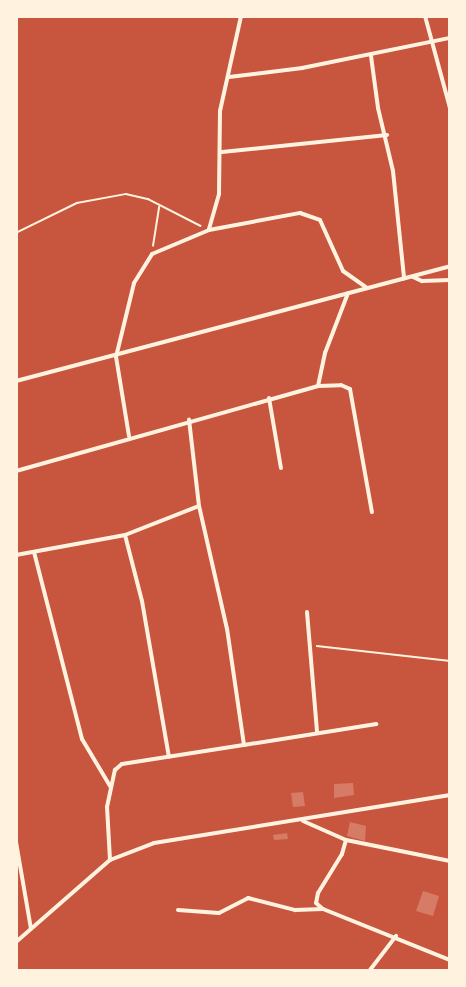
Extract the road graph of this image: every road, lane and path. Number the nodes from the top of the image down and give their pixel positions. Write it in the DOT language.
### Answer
graph roads {
  1 [pos="241,16"];
  2 [pos="425,16"];
  3 [pos="450,38"];
  4 [pos="434,41"];
  5 [pos="372,56"];
  6 [pos="229,77"];
  7 [pos="450,108"];
  8 [pos="387,135"];
  9 [pos="222,152"];
  10 [pos="159,206"];
  11 [pos="209,230"];
  12 [pos="16,233"];
  13 [pos="152,254"];
  14 [pos="450,266"];
  15 [pos="412,277"];
  16 [pos="404,278"];
  17 [pos="450,280"];
  18 [pos="366,287"];
  19 [pos="348,293"];
  20 [pos="116,357"];
  21 [pos="16,381"];
  22 [pos="318,386"];
  23 [pos="270,398"];
  24 [pos="189,420"];
  25 [pos="129,436"];
  26 [pos="281,468"];
  27 [pos="16,471"];
  28 [pos="199,506"];
  29 [pos="372,512"];
  30 [pos="125,535"];
  31 [pos="34,552"];
  32 [pos="16,555"];
  33 [pos="308,612"];
  34 [pos="310,646"];
  35 [pos="450,661"];
  36 [pos="376,724"];
  37 [pos="317,732"];
  38 [pos="244,745"];
  39 [pos="169,758"];
  40 [pos="110,786"];
  41 [pos="450,795"];
  42 [pos="303,821"];
  43 [pos="346,840"];
  44 [pos="16,842"];
  45 [pos="110,860"];
  46 [pos="450,861"];
  47 [pos="323,909"];
  48 [pos="178,910"];
  49 [pos="31,929"];
  50 [pos="396,936"];
  51 [pos="16,942"];
  52 [pos="450,960"];
  53 [pos="370,970"];
  1 -- 6 [label="street"];
  2 -- 4 [label="street"];
  3 -- 4 [label="street"];
  4 -- 5 [label="street"];
  4 -- 7 [label="street"];
  5 -- 6 [label="street"];
  5 -- 8 [label="street"];
  6 -- 9 [label="street"];
  8 -- 9 [label="street"];
  8 -- 16 [label="street"];
  9 -- 11 [label="street"];
  10 -- 11 [label="path"];
  10 -- 12 [label="path"];
  10 -- 13 [label="path"];
  11 -- 13 [label="street"];
  11 -- 18 [label="street"];
  13 -- 20 [label="street"];
  14 -- 15 [label="street"];
  15 -- 16 [label="street"];
  15 -- 17 [label="street"];
  16 -- 18 [label="street"];
  18 -- 19 [label="street"];
  19 -- 20 [label="street"];
  19 -- 22 [label="street"];
  20 -- 21 [label="street"];
  20 -- 25 [label="street"];
  22 -- 23 [label="street"];
  22 -- 29 [label="street"];
  23 -- 24 [label="street"];
  23 -- 26 [label="street"];
  24 -- 25 [label="street"];
  24 -- 28 [label="street"];
  25 -- 27 [label="street"];
  28 -- 30 [label="street"];
  28 -- 38 [label="street"];
  30 -- 31 [label="street"];
  30 -- 39 [label="street"];
  31 -- 32 [label="street"];
  31 -- 40 [label="street"];
  33 -- 34 [label="street"];
  34 -- 35 [label="path"];
  34 -- 37 [label="street"];
  36 -- 37 [label="street"];
  37 -- 38 [label="street"];
  38 -- 39 [label="street"];
  39 -- 40 [label="street"];
  40 -- 45 [label="street"];
  41 -- 42 [label="street"];
  42 -- 43 [label="street"];
  42 -- 45 [label="street"];
  43 -- 46 [label="street"];
  43 -- 47 [label="street"];
  44 -- 49 [label="street"];
  45 -- 49 [label="street"];
  47 -- 48 [label="street"];
  47 -- 50 [label="street"];
  49 -- 51 [label="street"];
  50 -- 52 [label="street"];
  50 -- 53 [label="street"];
}
